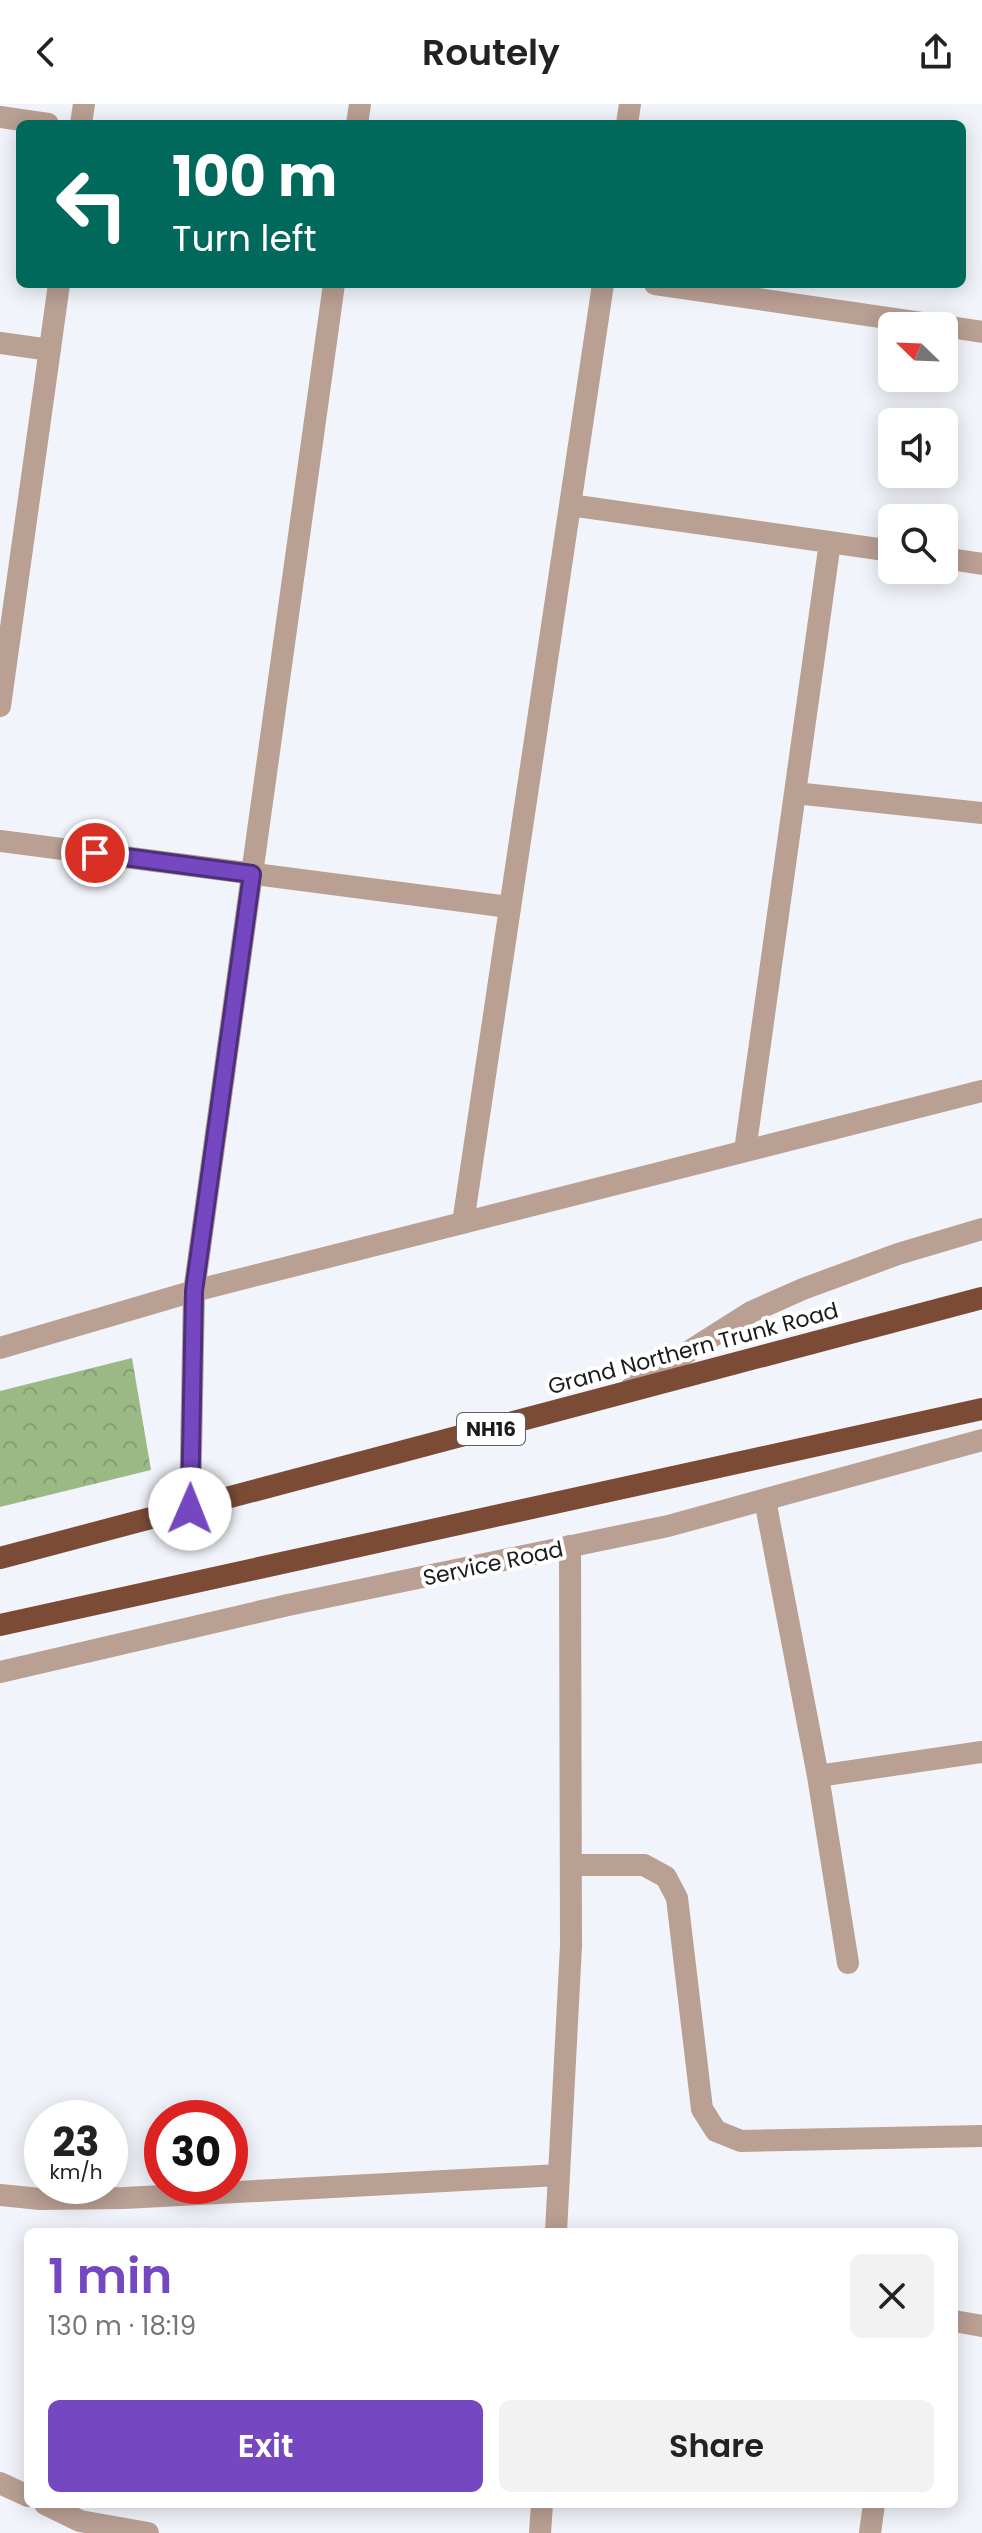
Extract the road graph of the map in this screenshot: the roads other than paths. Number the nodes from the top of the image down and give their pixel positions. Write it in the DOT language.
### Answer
graph roads {
  1 [pos="0,117"];
  2 [pos="21,120"];
  3 [pos="58,288"];
  4 [pos="333,288"];
  5 [pos="602,288"];
  6 [pos="682,288"];
  7 [pos="878,317"];
  8 [pos="958,328"];
  9 [pos="982,332"];
  10 [pos="0,343"];
  11 [pos="50,350"];
  12 [pos="570,505"];
  13 [pos="830,542"];
  14 [pos="878,549"];
  15 [pos="958,560"];
  16 [pos="982,564"];
  17 [pos="9,582"];
  18 [pos="0,706"];
  19 [pos="795,793"];
  20 [pos="982,813"];
  21 [pos="0,841"];
  22 [pos="252,874"];
  23 [pos="509,907"];
  24 [pos="982,1091"];
  25 [pos="745,1151"];
  26 [pos="463,1223"];
  27 [pos="982,1229"];
  28 [pos="194,1291"];
  29 [pos="982,1298"];
  30 [pos="0,1348"];
  31 [pos="620,1395"];
  32 [pos="982,1409"];
  33 [pos="982,1440"];
  34 [pos="765,1500"];
  35 [pos="190,1509"];
  36 [pos="570,1546"];
  37 [pos="0,1558"];
  38 [pos="0,1625"];
  39 [pos="0,1672"];
  40 [pos="982,1752"];
  41 [pos="818,1776"];
  42 [pos="571,1865"];
  43 [pos="848,1963"];
  44 [pos="982,2136"];
  45 [pos="559,2175"];
  46 [pos="0,2195"];
  47 [pos="556,2228"];
  48 [pos="958,2322"];
  49 [pos="982,2326"];
  50 [pos="0,2483"];
  51 [pos="24,2494"];
  52 [pos="53,2508"];
  53 [pos="542,2508"];
  54 [pos="873,2508"];
  55 [pos="148,2533"];
  56 [pos="540,2533"];
  57 [pos="870,2533"];
  1 -- 2 [label="street"];
  3 -- 11 [label="street"];
  4 -- 22 [label="street"];
  5 -- 12 [label="street"];
  6 -- 7 [label="street"];
  8 -- 9 [label="street"];
  10 -- 11 [label="street"];
  11 -- 17 [label="street"];
  12 -- 13 [label="street"];
  12 -- 23 [label="street"];
  13 -- 14 [label="street"];
  13 -- 19 [label="street"];
  15 -- 16 [label="street"];
  17 -- 18 [label="street"];
  19 -- 20 [label="street"];
  19 -- 25 [label="street"];
  21 -- 22 [label="street"];
  22 -- 23 [label="street"];
  22 -- 28 [label="street"];
  23 -- 26 [label="street"];
  24 -- 25 [label="street"];
  25 -- 26 [label="street"];
  26 -- 28 [label="street"];
  27 -- 31 [label="street"];
  28 -- 30 [label="street"];
  28 -- 35 [label="street"];
  29 -- 31 [label="highway, Grand Northern Trunk Road / NH16"];
  31 -- 35 [label="highway, Grand Northern Trunk Road / NH16"];
  32 -- 38 [label="highway"];
  33 -- 34 [label="street, Service Road"];
  34 -- 36 [label="street, Service Road"];
  34 -- 41 [label="street"];
  35 -- 37 [label="highway, Grand Northern Trunk Road / NH16"];
  36 -- 39 [label="street, Service Road"];
  36 -- 42 [label="street"];
  40 -- 41 [label="street"];
  41 -- 43 [label="street"];
  42 -- 44 [label="street"];
  42 -- 45 [label="street"];
  45 -- 46 [label="street"];
  45 -- 47 [label="street"];
  48 -- 49 [label="street"];
  50 -- 51 [label="street"];
  52 -- 55 [label="street"];
  53 -- 56 [label="street"];
  54 -- 57 [label="street"];
}
